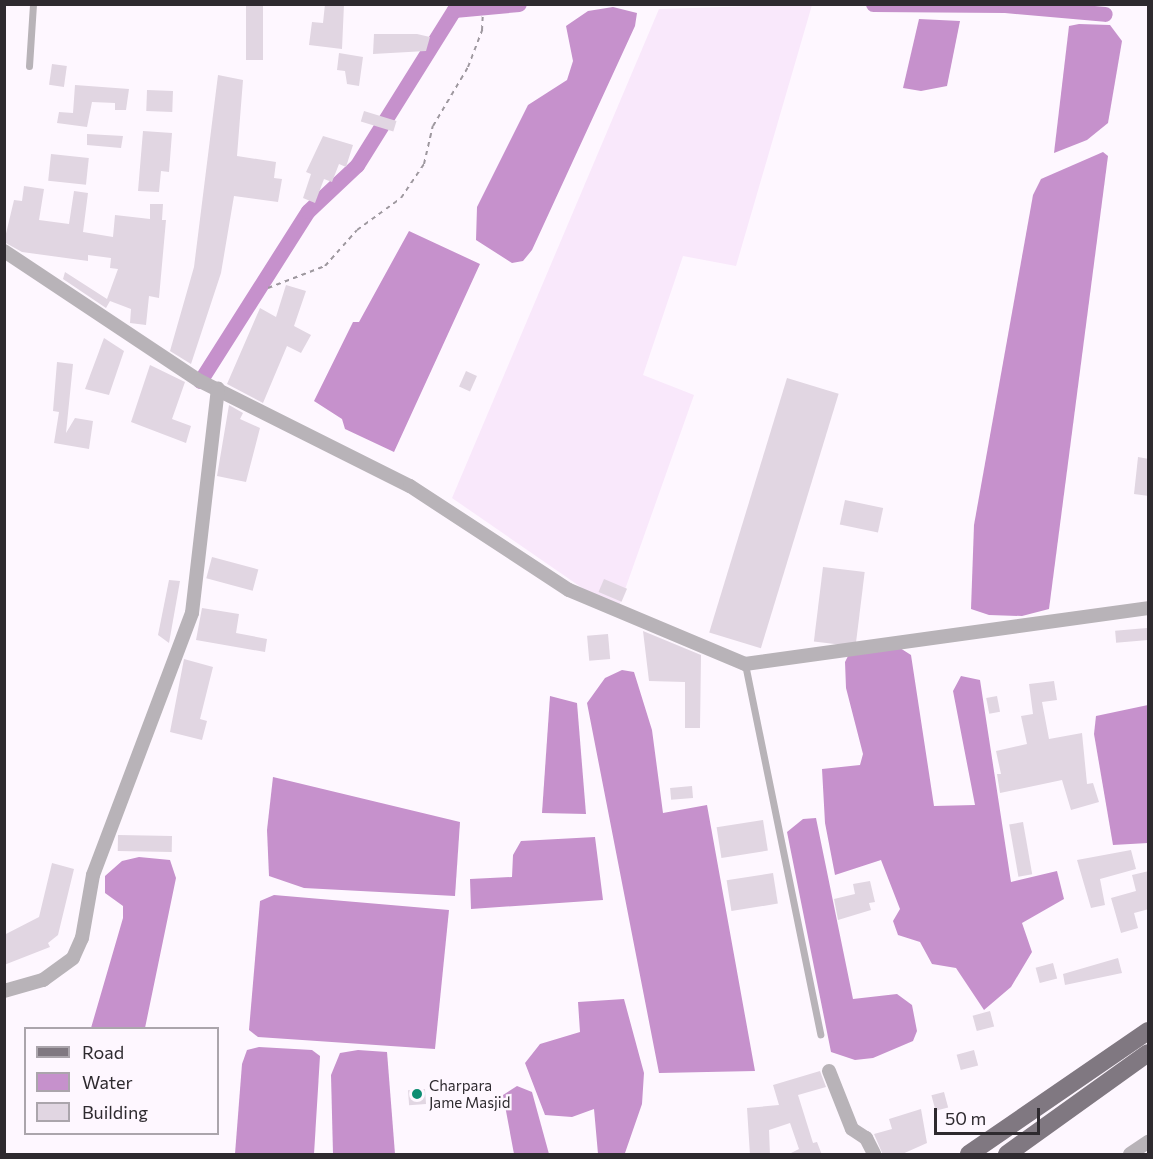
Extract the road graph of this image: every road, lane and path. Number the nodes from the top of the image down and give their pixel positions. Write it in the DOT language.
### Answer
graph roads {
  1 [pos="33,4"];
  2 [pos="483,13"];
  3 [pos="29,66"];
  4 [pos="4,251"];
  5 [pos="268,288"];
  6 [pos="218,389"];
  7 [pos="1149,608"];
  8 [pos="745,664"];
  9 [pos="4,991"];
  10 [pos="1149,1031"];
  11 [pos="820,1034"];
  12 [pos="1149,1053"];
  13 [pos="829,1071"];
  14 [pos="1149,1142"];
  15 [pos="874,1155"];
  16 [pos="969,1155"];
  17 [pos="1007,1155"];
  18 [pos="1130,1155"];
  1 -- 3 [label="lane"];
  2 -- 5 [label="path"];
  4 -- 6 [label="street"];
  6 -- 8 [label="street"];
  6 -- 9 [label="street"];
  7 -- 8 [label="street"];
  8 -- 11 [label="lane"];
  10 -- 16 [label="main road"];
  12 -- 17 [label="main road"];
  13 -- 15 [label="street"];
  14 -- 18 [label="street"];
}
